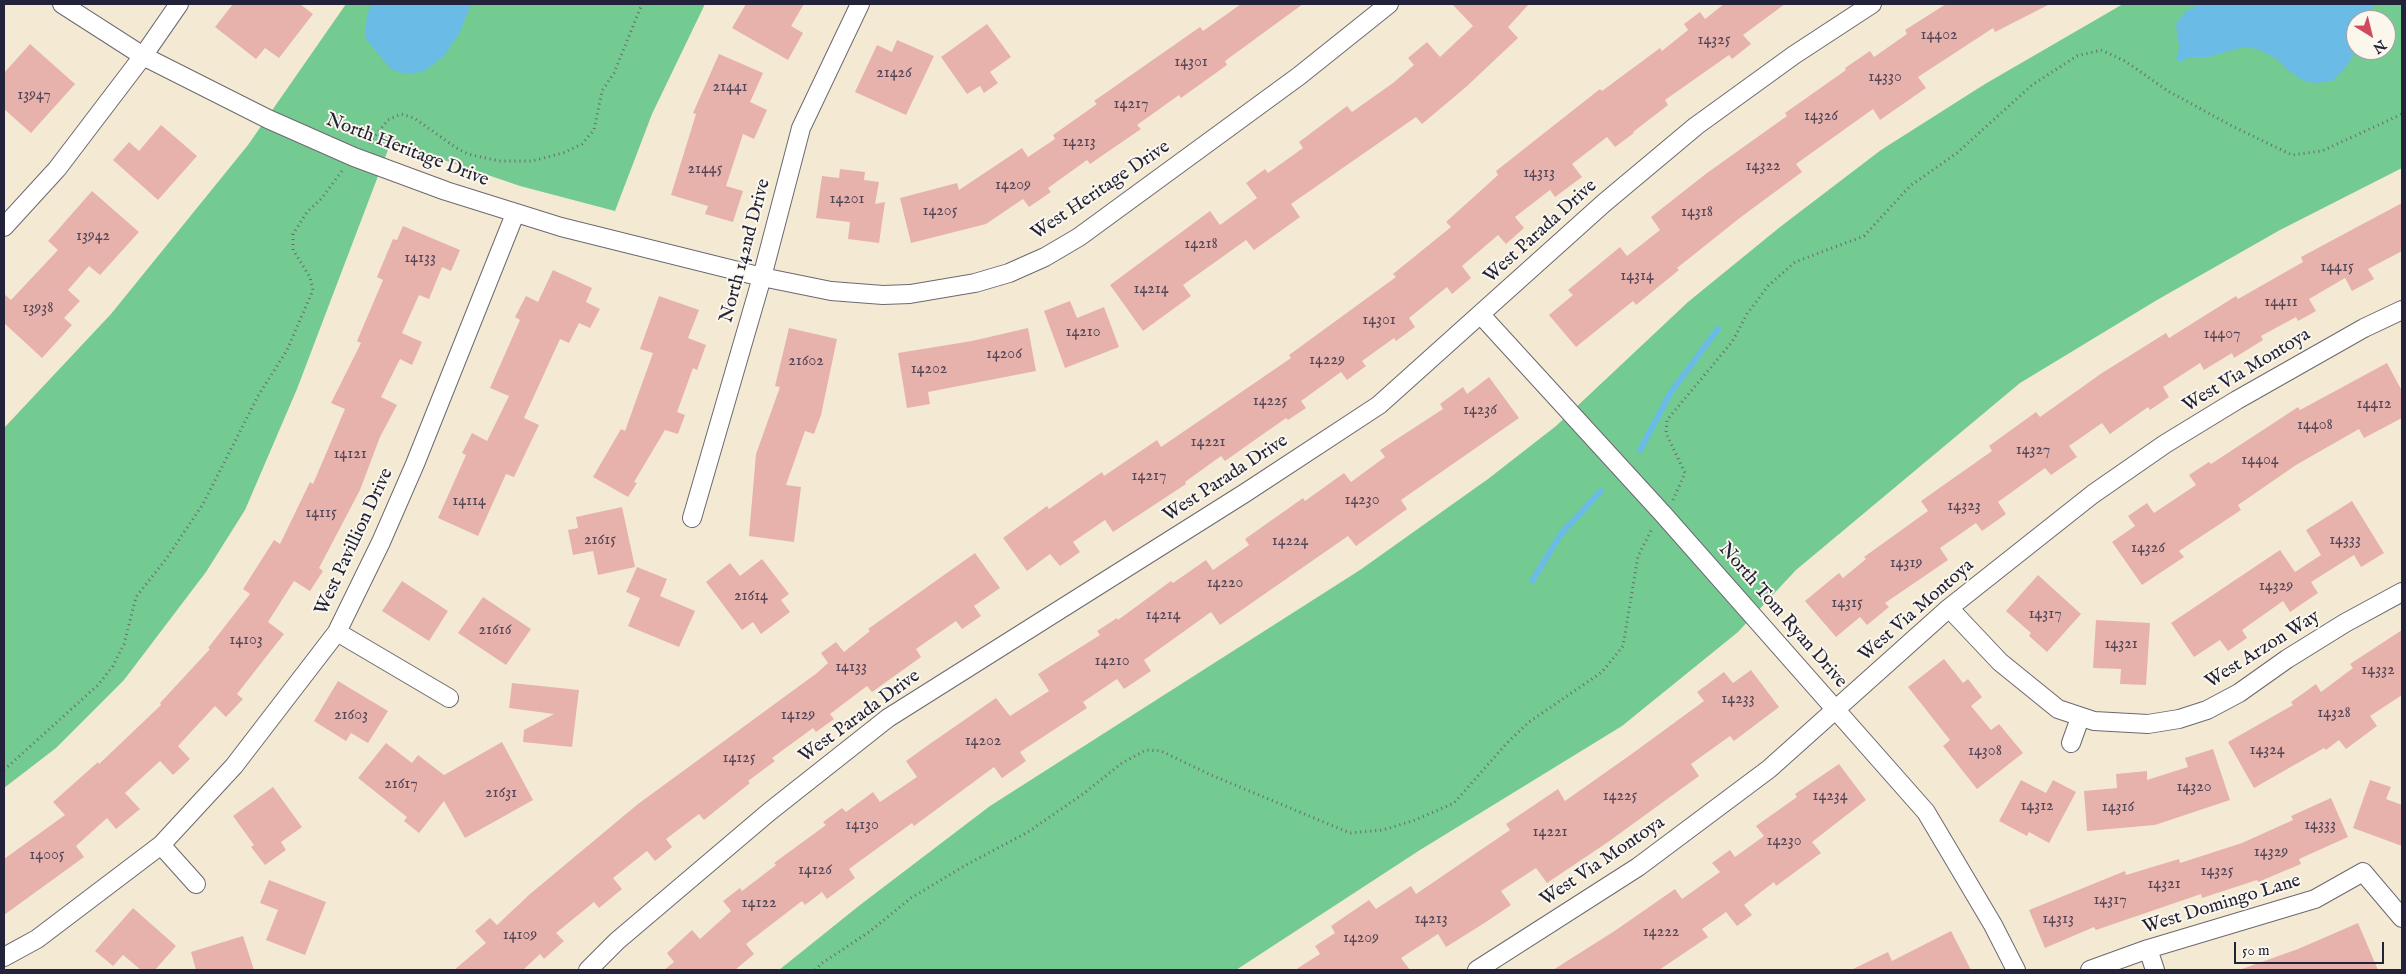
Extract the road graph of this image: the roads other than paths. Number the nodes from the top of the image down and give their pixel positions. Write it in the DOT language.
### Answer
graph roads {
  1 [pos="62,4"];
  2 [pos="179,4"];
  3 [pos="860,4"];
  4 [pos="1389,4"];
  5 [pos="1872,4"];
  6 [pos="143,56"];
  7 [pos="515,214"];
  8 [pos="4,227"];
  9 [pos="762,277"];
  10 [pos="2402,310"];
  11 [pos="1481,315"];
  12 [pos="692,518"];
  13 [pos="2402,592"];
  14 [pos="1949,608"];
  15 [pos="337,632"];
  16 [pos="449,698"];
  17 [pos="1836,710"];
  18 [pos="2080,718"];
  19 [pos="2071,743"];
  20 [pos="161,846"];
  21 [pos="196,884"];
  22 [pos="2402,918"];
  23 [pos="2148,949"];
  24 [pos="4,957"];
  25 [pos="588,970"];
  26 [pos="1477,970"];
  27 [pos="2016,970"];
  28 [pos="2090,970"];
  29 [pos="2154,970"];
  1 -- 6 [label="street, North Heritage Drive"];
  2 -- 6 [label="street"];
  3 -- 9 [label="street, North 142nd Drive"];
  4 -- 9 [label="street, West Heritage Drive"];
  5 -- 11 [label="street, West Parada Drive"];
  6 -- 7 [label="street, North Heritage Drive"];
  6 -- 8 [label="street"];
  7 -- 9 [label="street, North Heritage Drive"];
  7 -- 15 [label="street, West Pavillion Drive"];
  9 -- 12 [label="street, North 142nd Drive"];
  10 -- 14 [label="street, West Via Montoya"];
  11 -- 17 [label="street, North Tom Ryan Drive"];
  11 -- 25 [label="street, West Parada Drive"];
  13 -- 18 [label="street, West Arzon Way"];
  14 -- 17 [label="street, West Via Montoya"];
  14 -- 18 [label="street, West Arzon Way"];
  15 -- 16 [label="street"];
  15 -- 20 [label="street, West Pavillion Drive"];
  17 -- 26 [label="street, West Via Montoya"];
  17 -- 27 [label="street, North Tom Ryan Drive"];
  18 -- 19 [label="street"];
  20 -- 21 [label="street"];
  20 -- 24 [label="street, West Pavillion Drive"];
  22 -- 23 [label="street, West Domingo Lane"];
  23 -- 28 [label="street, West Domingo Lane"];
  23 -- 29 [label="street"];
}
